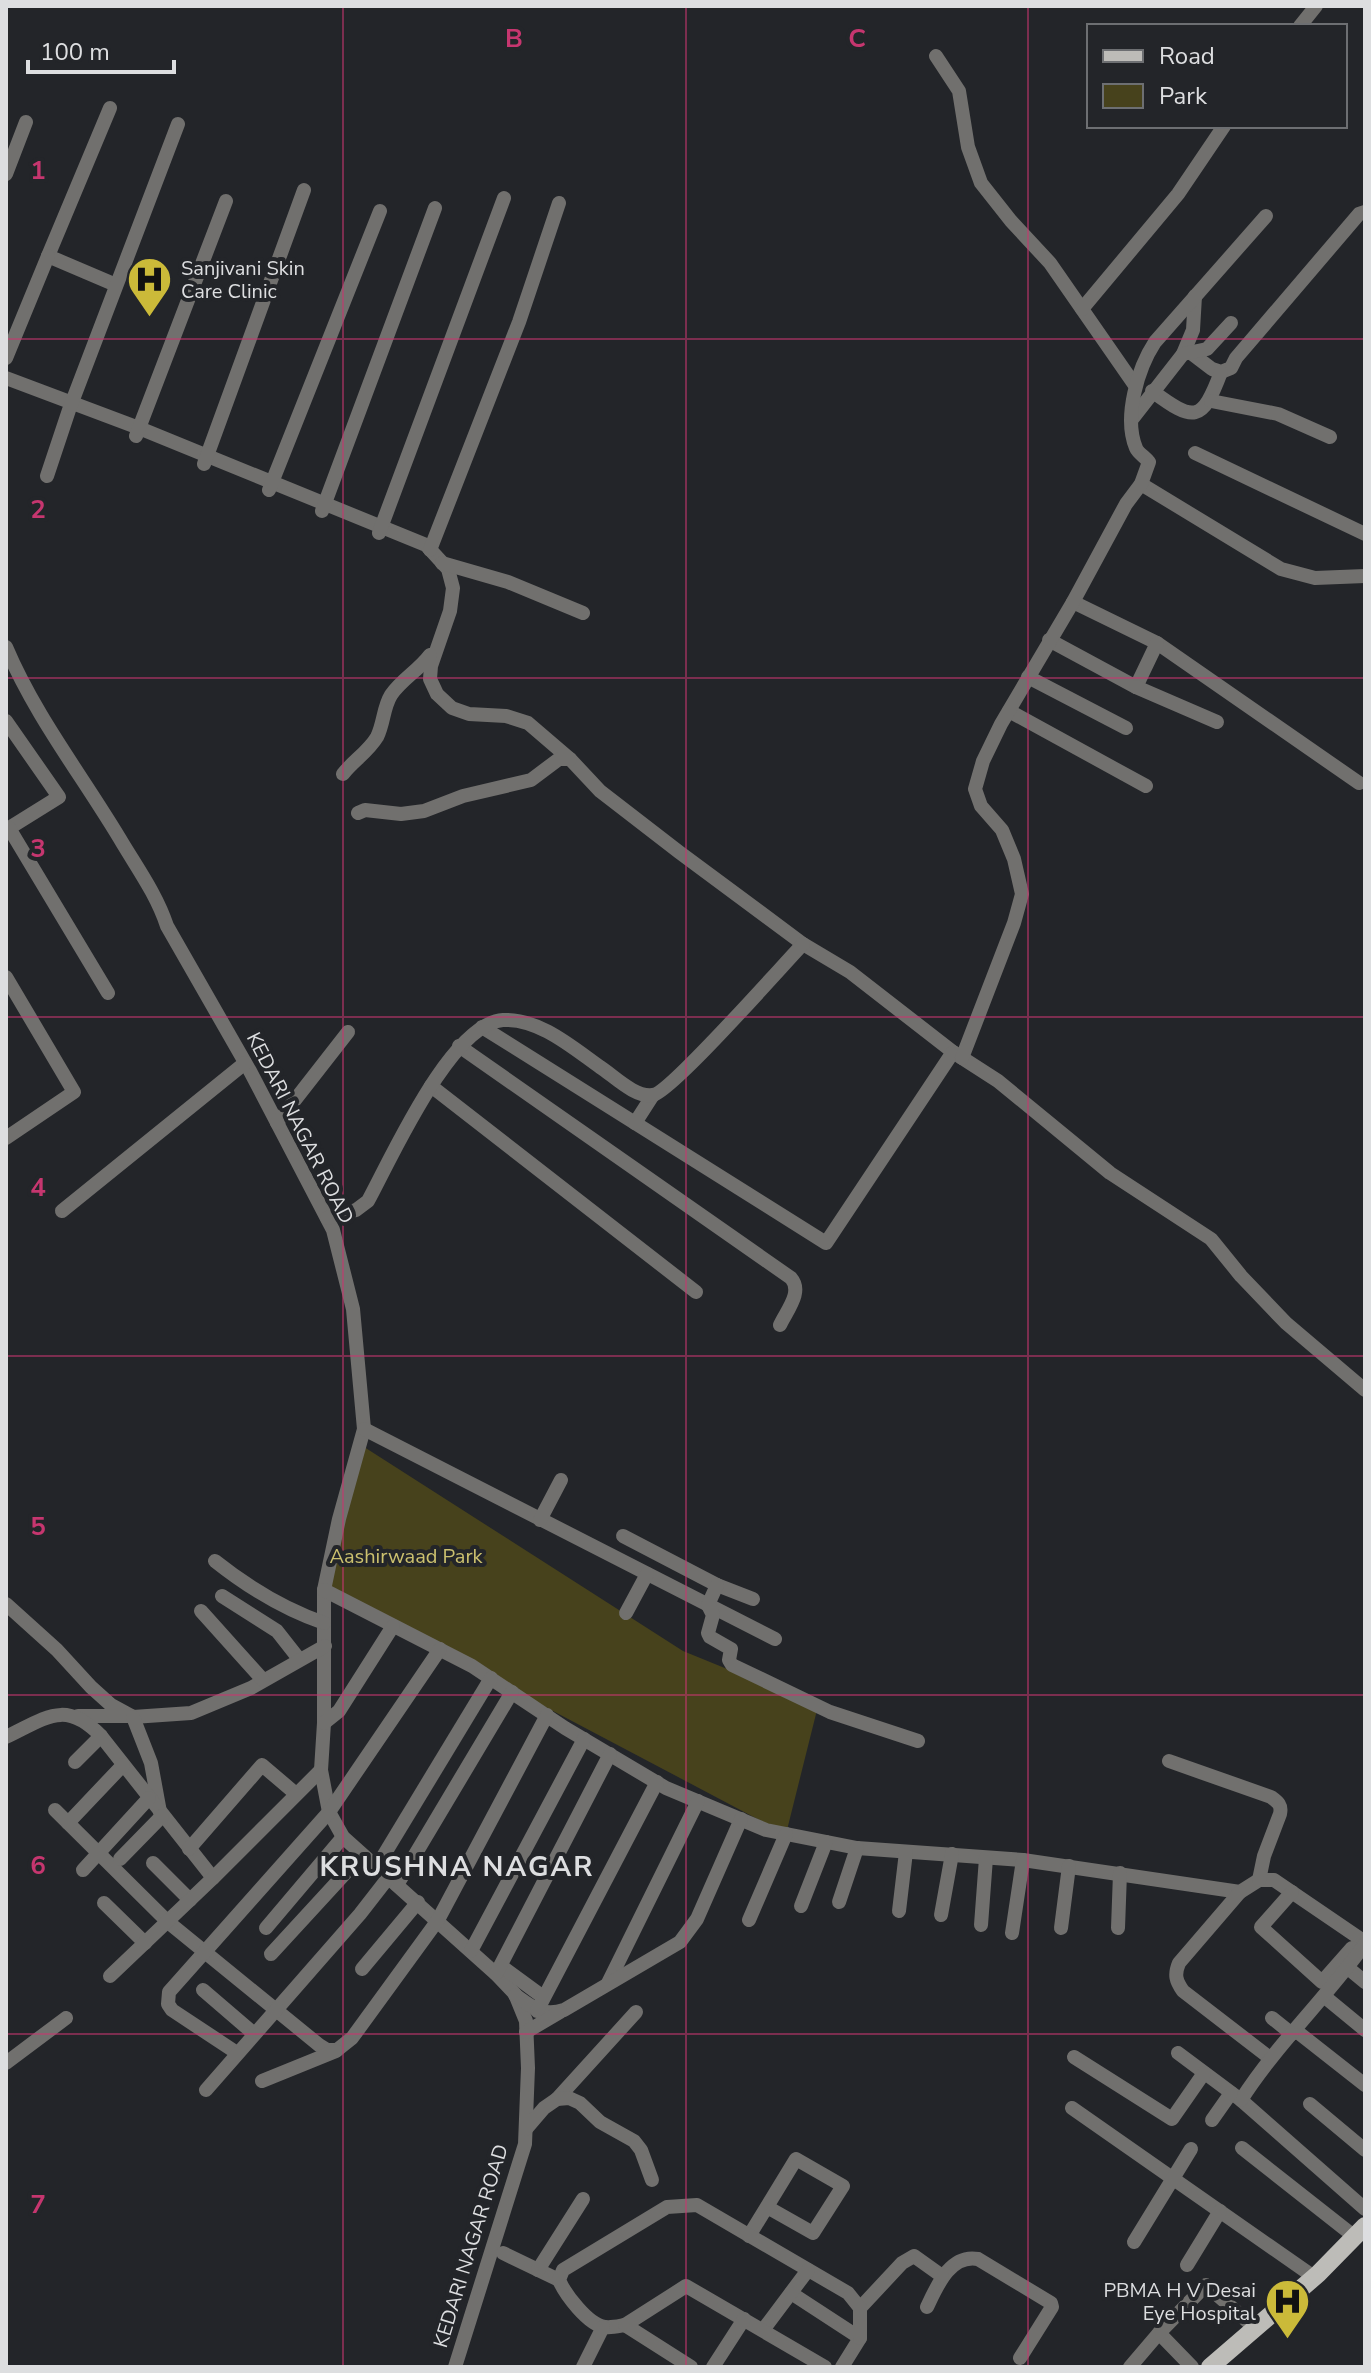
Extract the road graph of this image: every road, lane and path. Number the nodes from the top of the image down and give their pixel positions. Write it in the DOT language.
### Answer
graph roads {
  1 [pos="1316,6"];
  2 [pos="1302,24"];
  3 [pos="936,56"];
  4 [pos="110,108"];
  5 [pos="26,122"];
  6 [pos="178,124"];
  7 [pos="1223,128"];
  8 [pos="7,169"];
  9 [pos="304,190"];
  10 [pos="504,198"];
  11 [pos="226,201"];
  12 [pos="559,203"];
  13 [pos="435,208"];
  14 [pos="380,211"];
  15 [pos="1365,212"];
  16 [pos="1266,216"];
  17 [pos="48,256"];
  18 [pos="116,285"];
  19 [pos="1195,296"];
  20 [pos="1082,309"];
  21 [pos="1231,323"];
  22 [pos="1187,353"];
  23 [pos="6,358"];
  24 [pos="1221,372"];
  25 [pos="6,378"];
  26 [pos="1134,384"];
  27 [pos="6,386"];
  28 [pos="1152,391"];
  29 [pos="1211,401"];
  30 [pos="70,407"];
  31 [pos="1133,419"];
  32 [pos="137,433"];
  33 [pos="1330,437"];
  34 [pos="1195,453"];
  35 [pos="205,460"];
  36 [pos="47,476"];
  37 [pos="1141,484"];
  38 [pos="270,486"];
  39 [pos="322,507"];
  40 [pos="380,530"];
  41 [pos="1365,534"];
  42 [pos="430,550"];
  43 [pos="442,563"];
  44 [pos="1365,576"];
  45 [pos="1073,602"];
  46 [pos="583,613"];
  47 [pos="1049,640"];
  48 [pos="1157,643"];
  49 [pos="439,644"];
  50 [pos="6,647"];
  51 [pos="1028,677"];
  52 [pos="1136,687"];
  53 [pos="1009,711"];
  54 [pos="6,721"];
  55 [pos="1217,722"];
  56 [pos="1126,728"];
  57 [pos="570,759"];
  58 [pos="343,774"];
  59 [pos="1359,783"];
  60 [pos="1146,786"];
  61 [pos="358,813"];
  62 [pos="7,829"];
  63 [pos="803,944"];
  64 [pos="6,977"];
  65 [pos="108,993"];
  66 [pos="482,1027"];
  67 [pos="348,1032"];
  68 [pos="459,1046"];
  69 [pos="958,1055"];
  70 [pos="245,1063"];
  71 [pos="431,1086"];
  72 [pos="653,1095"];
  73 [pos="277,1123"];
  74 [pos="635,1123"];
  75 [pos="6,1138"];
  76 [pos="62,1211"];
  77 [pos="327,1218"];
  78 [pos="696,1292"];
  79 [pos="780,1325"];
  80 [pos="1365,1390"];
  81 [pos="364,1429"];
  82 [pos="561,1480"];
  83 [pos="540,1520"];
  84 [pos="623,1536"];
  85 [pos="215,1561"];
  86 [pos="647,1574"];
  87 [pos="717,1585"];
  88 [pos="324,1590"];
  89 [pos="222,1596"];
  90 [pos="753,1599"];
  91 [pos="6,1604"];
  92 [pos="708,1605"];
  93 [pos="201,1611"];
  94 [pos="626,1613"];
  95 [pos="324,1623"];
  96 [pos="393,1626"];
  97 [pos="775,1639"];
  98 [pos="325,1646"];
  99 [pos="440,1649"];
  100 [pos="299,1659"];
  101 [pos="491,1678"];
  102 [pos="263,1680"];
  103 [pos="512,1692"];
  104 [pos="547,1715"];
  105 [pos="77,1716"];
  106 [pos="131,1716"];
  107 [pos="324,1723"];
  108 [pos="101,1736"];
  109 [pos="6,1737"];
  110 [pos="584,1739"];
  111 [pos="918,1741"];
  112 [pos="610,1754"];
  113 [pos="1169,1761"];
  114 [pos="75,1762"];
  115 [pos="123,1765"];
  116 [pos="321,1770"];
  117 [pos="657,1782"];
  118 [pos="296,1794"];
  119 [pos="149,1798"];
  120 [pos="698,1801"];
  121 [pos="55,1810"];
  122 [pos="329,1812"];
  123 [pos="161,1814"];
  124 [pos="741,1819"];
  125 [pos="68,1823"];
  126 [pos="786,1834"];
  127 [pos="343,1837"];
  128 [pos="826,1842"];
  129 [pos="857,1848"];
  130 [pos="189,1849"];
  131 [pos="97,1852"];
  132 [pos="906,1852"];
  133 [pos="952,1854"];
  134 [pos="362,1855"];
  135 [pos="986,1858"];
  136 [pos="120,1859"];
  137 [pos="1023,1860"];
  138 [pos="153,1863"];
  139 [pos="1069,1866"];
  140 [pos="83,1870"];
  141 [pos="1120,1873"];
  142 [pos="387,1877"];
  143 [pos="213,1878"];
  144 [pos="1259,1880"];
  145 [pos="1240,1892"];
  146 [pos="1292,1892"];
  147 [pos="190,1900"];
  148 [pos="418,1902"];
  149 [pos="839,1902"];
  150 [pos="104,1903"];
  151 [pos="801,1906"];
  152 [pos="899,1911"];
  153 [pos="941,1915"];
  154 [pos="438,1920"];
  155 [pos="749,1920"];
  156 [pos="168,1922"];
  157 [pos="981,1925"];
  158 [pos="266,1928"];
  159 [pos="1061,1928"];
  160 [pos="1118,1928"];
  161 [pos="1012,1933"];
  162 [pos="1363,1942"];
  163 [pos="145,1943"];
  164 [pos="471,1951"];
  165 [pos="206,1954"];
  166 [pos="271,1954"];
  167 [pos="1348,1968"];
  168 [pos="362,1969"];
  169 [pos="498,1970"];
  170 [pos="110,1976"];
  171 [pos="1365,1982"];
  172 [pos="608,1983"];
  173 [pos="203,1990"];
  174 [pos="515,1994"];
  175 [pos="539,1994"];
  176 [pos="1325,1997"];
  177 [pos="275,2008"];
  178 [pos="564,2010"];
  179 [pos="537,2011"];
  180 [pos="636,2012"];
  181 [pos="66,2018"];
  182 [pos="1272,2018"];
  183 [pos="1365,2030"];
  184 [pos="526,2032"];
  185 [pos="1294,2032"];
  186 [pos="253,2033"];
  187 [pos="337,2050"];
  188 [pos="237,2053"];
  189 [pos="1178,2053"];
  190 [pos="1074,2057"];
  191 [pos="1270,2058"];
  192 [pos="6,2063"];
  193 [pos="1204,2073"];
  194 [pos="262,2081"];
  195 [pos="1365,2085"];
  196 [pos="206,2090"];
  197 [pos="1236,2097"];
  198 [pos="557,2099"];
  199 [pos="1310,2104"];
  200 [pos="1072,2108"];
  201 [pos="1212,2120"];
  202 [pos="526,2129"];
  203 [pos="1242,2148"];
  204 [pos="1191,2149"];
  205 [pos="1365,2150"];
  206 [pos="1173,2179"];
  207 [pos="652,2180"];
  208 [pos="583,2199"];
  209 [pos="767,2207"];
  210 [pos="1365,2209"];
  211 [pos="1220,2211"];
  212 [pos="1360,2232"];
  213 [pos="749,2236"];
  214 [pos="1134,2242"];
  215 [pos="503,2253"];
  216 [pos="1187,2265"];
  217 [pos="538,2270"];
  218 [pos="808,2270"];
  219 [pos="940,2274"];
  220 [pos="1314,2277"];
  221 [pos="559,2280"];
  222 [pos="791,2293"];
  223 [pos="927,2307"];
  224 [pos="860,2308"];
  225 [pos="744,2319"];
  226 [pos="625,2325"];
  227 [pos="603,2327"];
  228 [pos="1255,2328"];
  229 [pos="763,2330"];
  230 [pos="1159,2333"];
  231 [pos="860,2338"];
  232 [pos="1020,2358"];
  233 [pos="687,2366"];
  234 [pos="455,2367"];
  235 [pos="583,2367"];
  236 [pos="713,2367"];
  237 [pos="825,2367"];
  238 [pos="842,2367"];
  239 [pos="1130,2367"];
  240 [pos="1192,2367"];
  241 [pos="1210,2367"];
  1 -- 2 [label="street"];
  3 -- 20 [label="street"];
  4 -- 17 [label="street"];
  5 -- 8 [label="street"];
  6 -- 18 [label="street"];
  7 -- 20 [label="street"];
  9 -- 35 [label="street"];
  10 -- 40 [label="street"];
  11 -- 32 [label="street"];
  12 -- 42 [label="street"];
  13 -- 39 [label="street"];
  14 -- 38 [label="street"];
  15 -- 24 [label="street"];
  16 -- 19 [label="street"];
  17 -- 18 [label="street"];
  17 -- 23 [label="street"];
  18 -- 30 [label="street"];
  19 -- 22 [label="street"];
  19 -- 26 [label="street"];
  20 -- 26 [label="street"];
  21 -- 22 [label="street"];
  22 -- 24 [label="street"];
  22 -- 28 [label="street"];
  24 -- 29 [label="street"];
  25 -- 30 [label="street"];
  26 -- 31 [label="street"];
  27 -- 30 [label="street"];
  28 -- 29 [label="street"];
  28 -- 31 [label="street"];
  29 -- 33 [label="street"];
  30 -- 32 [label="street"];
  30 -- 36 [label="street"];
  31 -- 37 [label="street"];
  32 -- 35 [label="street"];
  34 -- 41 [label="street"];
  35 -- 38 [label="street"];
  37 -- 44 [label="street"];
  37 -- 45 [label="street"];
  38 -- 39 [label="street"];
  39 -- 40 [label="street"];
  40 -- 42 [label="street"];
  42 -- 43 [label="street"];
  43 -- 46 [label="street"];
  43 -- 49 [label="street"];
  45 -- 47 [label="street"];
  45 -- 48 [label="street"];
  47 -- 51 [label="street"];
  47 -- 52 [label="street"];
  48 -- 52 [label="street"];
  48 -- 59 [label="street"];
  49 -- 57 [label="street"];
  49 -- 58 [label="street"];
  50 -- 70 [label="street, KEDARI NAGAR ROAD"];
  51 -- 53 [label="street"];
  51 -- 56 [label="street"];
  52 -- 55 [label="street"];
  53 -- 60 [label="street"];
  53 -- 69 [label="street"];
  54 -- 62 [label="street"];
  57 -- 61 [label="street"];
  57 -- 63 [label="street"];
  62 -- 65 [label="street"];
  63 -- 69 [label="street"];
  63 -- 72 [label="street"];
  64 -- 75 [label="street"];
  66 -- 68 [label="street"];
  66 -- 72 [label="street"];
  66 -- 74 [label="street"];
  67 -- 73 [label="street"];
  68 -- 71 [label="street"];
  68 -- 79 [label="street"];
  69 -- 74 [label="street"];
  69 -- 80 [label="street"];
  70 -- 73 [label="street, KEDARI NAGAR ROAD"];
  70 -- 76 [label="street"];
  71 -- 77 [label="street"];
  71 -- 78 [label="street"];
  72 -- 74 [label="street"];
  73 -- 77 [label="street, KEDARI NAGAR ROAD"];
  77 -- 81 [label="street, KEDARI NAGAR ROAD"];
  81 -- 83 [label="street"];
  81 -- 88 [label="street, KEDARI NAGAR ROAD"];
  82 -- 83 [label="street"];
  83 -- 86 [label="street"];
  84 -- 87 [label="street"];
  85 -- 95 [label="street"];
  86 -- 92 [label="street"];
  86 -- 94 [label="street"];
  87 -- 90 [label="street"];
  87 -- 92 [label="street"];
  88 -- 95 [label="street, KEDARI NAGAR ROAD"];
  88 -- 96 [label="street"];
  89 -- 100 [label="street"];
  91 -- 106 [label="street"];
  92 -- 97 [label="street"];
  92 -- 111 [label="street"];
  93 -- 102 [label="street"];
  95 -- 98 [label="street, KEDARI NAGAR ROAD"];
  96 -- 99 [label="street"];
  96 -- 107 [label="street"];
  98 -- 100 [label="street"];
  98 -- 107 [label="street, KEDARI NAGAR ROAD"];
  99 -- 101 [label="street"];
  99 -- 122 [label="street"];
  100 -- 102 [label="street"];
  101 -- 103 [label="street"];
  101 -- 142 [label="street"];
  102 -- 106 [label="street"];
  103 -- 104 [label="street"];
  103 -- 142 [label="street"];
  104 -- 110 [label="street"];
  104 -- 154 [label="street"];
  105 -- 106 [label="street"];
  105 -- 108 [label="street"];
  105 -- 109 [label="street"];
  106 -- 123 [label="street"];
  107 -- 116 [label="street, KEDARI NAGAR ROAD"];
  108 -- 114 [label="street"];
  108 -- 115 [label="street"];
  110 -- 112 [label="street"];
  110 -- 164 [label="street"];
  112 -- 117 [label="street"];
  112 -- 169 [label="street"];
  113 -- 144 [label="street"];
  115 -- 119 [label="street"];
  115 -- 125 [label="street"];
  116 -- 118 [label="street"];
  116 -- 122 [label="street, KEDARI NAGAR ROAD"];
  117 -- 120 [label="street"];
  117 -- 179 [label="street"];
  118 -- 130 [label="street"];
  118 -- 143 [label="street"];
  119 -- 123 [label="street"];
  119 -- 131 [label="street"];
  120 -- 124 [label="street"];
  120 -- 172 [label="street"];
  121 -- 125 [label="street"];
  122 -- 127 [label="street, KEDARI NAGAR ROAD"];
  122 -- 165 [label="street"];
  123 -- 130 [label="street"];
  123 -- 136 [label="street"];
  124 -- 126 [label="street"];
  124 -- 172 [label="street"];
  125 -- 131 [label="street"];
  126 -- 128 [label="street"];
  126 -- 155 [label="street"];
  127 -- 134 [label="street, KEDARI NAGAR ROAD"];
  127 -- 158 [label="street"];
  128 -- 129 [label="street"];
  128 -- 151 [label="street"];
  129 -- 132 [label="street"];
  129 -- 149 [label="street"];
  130 -- 143 [label="street"];
  131 -- 140 [label="street"];
  131 -- 156 [label="street"];
  132 -- 133 [label="street"];
  132 -- 152 [label="street"];
  133 -- 135 [label="street"];
  133 -- 153 [label="street"];
  134 -- 142 [label="street, KEDARI NAGAR ROAD"];
  134 -- 166 [label="street"];
  135 -- 137 [label="street"];
  135 -- 157 [label="street"];
  137 -- 139 [label="street"];
  137 -- 161 [label="street"];
  138 -- 147 [label="street"];
  139 -- 141 [label="street"];
  139 -- 159 [label="street"];
  141 -- 145 [label="street"];
  141 -- 160 [label="street"];
  142 -- 148 [label="street, KEDARI NAGAR ROAD"];
  142 -- 177 [label="street"];
  143 -- 147 [label="street"];
  144 -- 145 [label="street"];
  144 -- 146 [label="street"];
  145 -- 191 [label="street"];
  146 -- 162 [label="street"];
  146 -- 162 [label="street"];
  147 -- 156 [label="street"];
  148 -- 154 [label="street, KEDARI NAGAR ROAD"];
  148 -- 168 [label="street"];
  150 -- 163 [label="street"];
  154 -- 164 [label="street, KEDARI NAGAR ROAD"];
  154 -- 187 [label="street"];
  156 -- 163 [label="street"];
  156 -- 165 [label="street"];
  162 -- 167 [label="street"];
  163 -- 170 [label="street"];
  164 -- 169 [label="street, KEDARI NAGAR ROAD"];
  165 -- 177 [label="street"];
  165 -- 188 [label="street"];
  167 -- 171 [label="street"];
  167 -- 176 [label="street"];
  169 -- 174 [label="street, KEDARI NAGAR ROAD"];
  169 -- 175 [label="street"];
  172 -- 178 [label="street"];
  173 -- 186 [label="street"];
  174 -- 179 [label="street"];
  174 -- 184 [label="street, KEDARI NAGAR ROAD"];
  176 -- 183 [label="street"];
  176 -- 185 [label="street"];
  177 -- 186 [label="street"];
  177 -- 187 [label="street"];
  178 -- 179 [label="street"];
  178 -- 184 [label="street"];
  180 -- 198 [label="street"];
  181 -- 192 [label="street"];
  182 -- 185 [label="street"];
  184 -- 202 [label="street, KEDARI NAGAR ROAD"];
  185 -- 191 [label="street"];
  185 -- 195 [label="street"];
  186 -- 188 [label="street"];
  187 -- 194 [label="street"];
  188 -- 196 [label="street"];
  189 -- 193 [label="street"];
  190 -- 193 [label="street"];
  191 -- 197 [label="street"];
  193 -- 197 [label="street"];
  197 -- 201 [label="street"];
  197 -- 210 [label="street"];
  198 -- 202 [label="street"];
  198 -- 207 [label="street"];
  199 -- 205 [label="street"];
  200 -- 206 [label="street"];
  202 -- 234 [label="street, KEDARI NAGAR ROAD"];
  203 -- 212 [label="street"];
  204 -- 206 [label="street"];
  206 -- 211 [label="street"];
  206 -- 214 [label="street"];
  208 -- 217 [label="street"];
  209 -- 209 [label="street"];
  209 -- 213 [label="street"];
  211 -- 216 [label="street"];
  211 -- 220 [label="street"];
  212 -- 220 [label="main road"];
  213 -- 218 [label="street"];
  213 -- 221 [label="street"];
  215 -- 217 [label="street"];
  217 -- 221 [label="street"];
  218 -- 222 [label="street"];
  218 -- 224 [label="street"];
  219 -- 223 [label="street"];
  219 -- 224 [label="street"];
  219 -- 232 [label="street"];
  220 -- 228 [label="main road"];
  221 -- 227 [label="street"];
  222 -- 229 [label="street"];
  222 -- 231 [label="street"];
  224 -- 231 [label="street"];
  225 -- 226 [label="street"];
  225 -- 229 [label="street"];
  225 -- 236 [label="street"];
  226 -- 227 [label="street"];
  226 -- 233 [label="street"];
  227 -- 235 [label="street"];
  228 -- 230 [label="street"];
  228 -- 241 [label="main road"];
  229 -- 237 [label="street"];
  230 -- 239 [label="street"];
  230 -- 240 [label="street"];
  231 -- 238 [label="street"];
}
